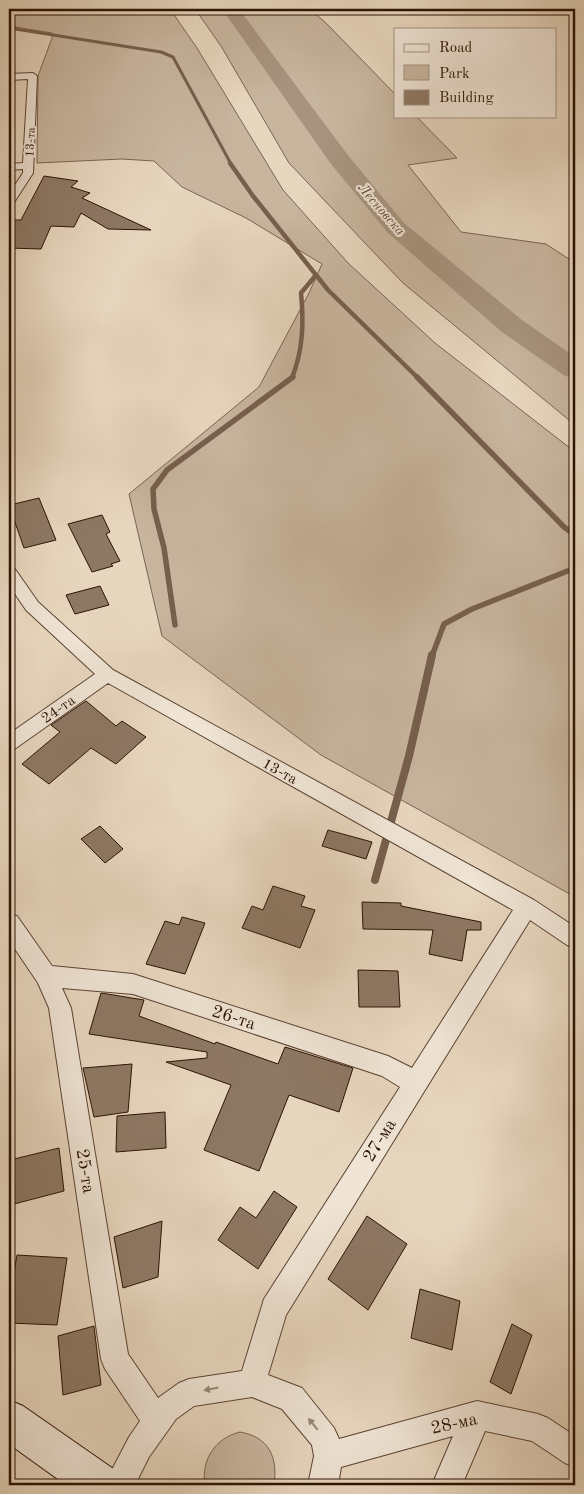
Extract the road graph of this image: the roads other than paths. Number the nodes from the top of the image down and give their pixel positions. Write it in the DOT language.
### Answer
graph roads {
  1 [pos="9,77"];
  2 [pos="29,166"];
  3 [pos="9,167"];
  4 [pos="9,202"];
  5 [pos="9,574"];
  6 [pos="107,675"];
  7 [pos="9,743"];
  8 [pos="527,907"];
  9 [pos="9,923"];
  10 [pos="575,938"];
  11 [pos="46,976"];
  12 [pos="416,1083"];
  13 [pos="252,1383"];
  14 [pos="477,1415"];
  15 [pos="9,1420"];
  16 [pos="157,1422"];
  17 [pos="575,1452"];
  18 [pos="328,1456"];
  19 [pos="100,1485"];
  20 [pos="119,1485"];
  21 [pos="324,1485"];
  22 [pos="447,1485"];
  1 -- 2 [label="street, 13-та"];
  2 -- 3 [label="street"];
  2 -- 4 [label="street, 13-та"];
  5 -- 6 [label="street, 13-та"];
  6 -- 7 [label="street, 24-та"];
  6 -- 8 [label="street, 13-та"];
  8 -- 10 [label="street, 13-та"];
  8 -- 12 [label="street, 27-ма"];
  9 -- 11 [label="street, 25-та"];
  11 -- 12 [label="street, 26-та"];
  11 -- 16 [label="street, 25-та"];
  12 -- 13 [label="street, 27-ма"];
  13 -- 16 [label="street, one-way"];
  18 -- 13 [label="street, one-way"];
  14 -- 17 [label="street, 28-ма"];
  14 -- 18 [label="street, 28-ма"];
  14 -- 22 [label="street"];
  15 -- 19 [label="street"];
  16 -- 20 [label="street"];
  18 -- 21 [label="street"];
}
